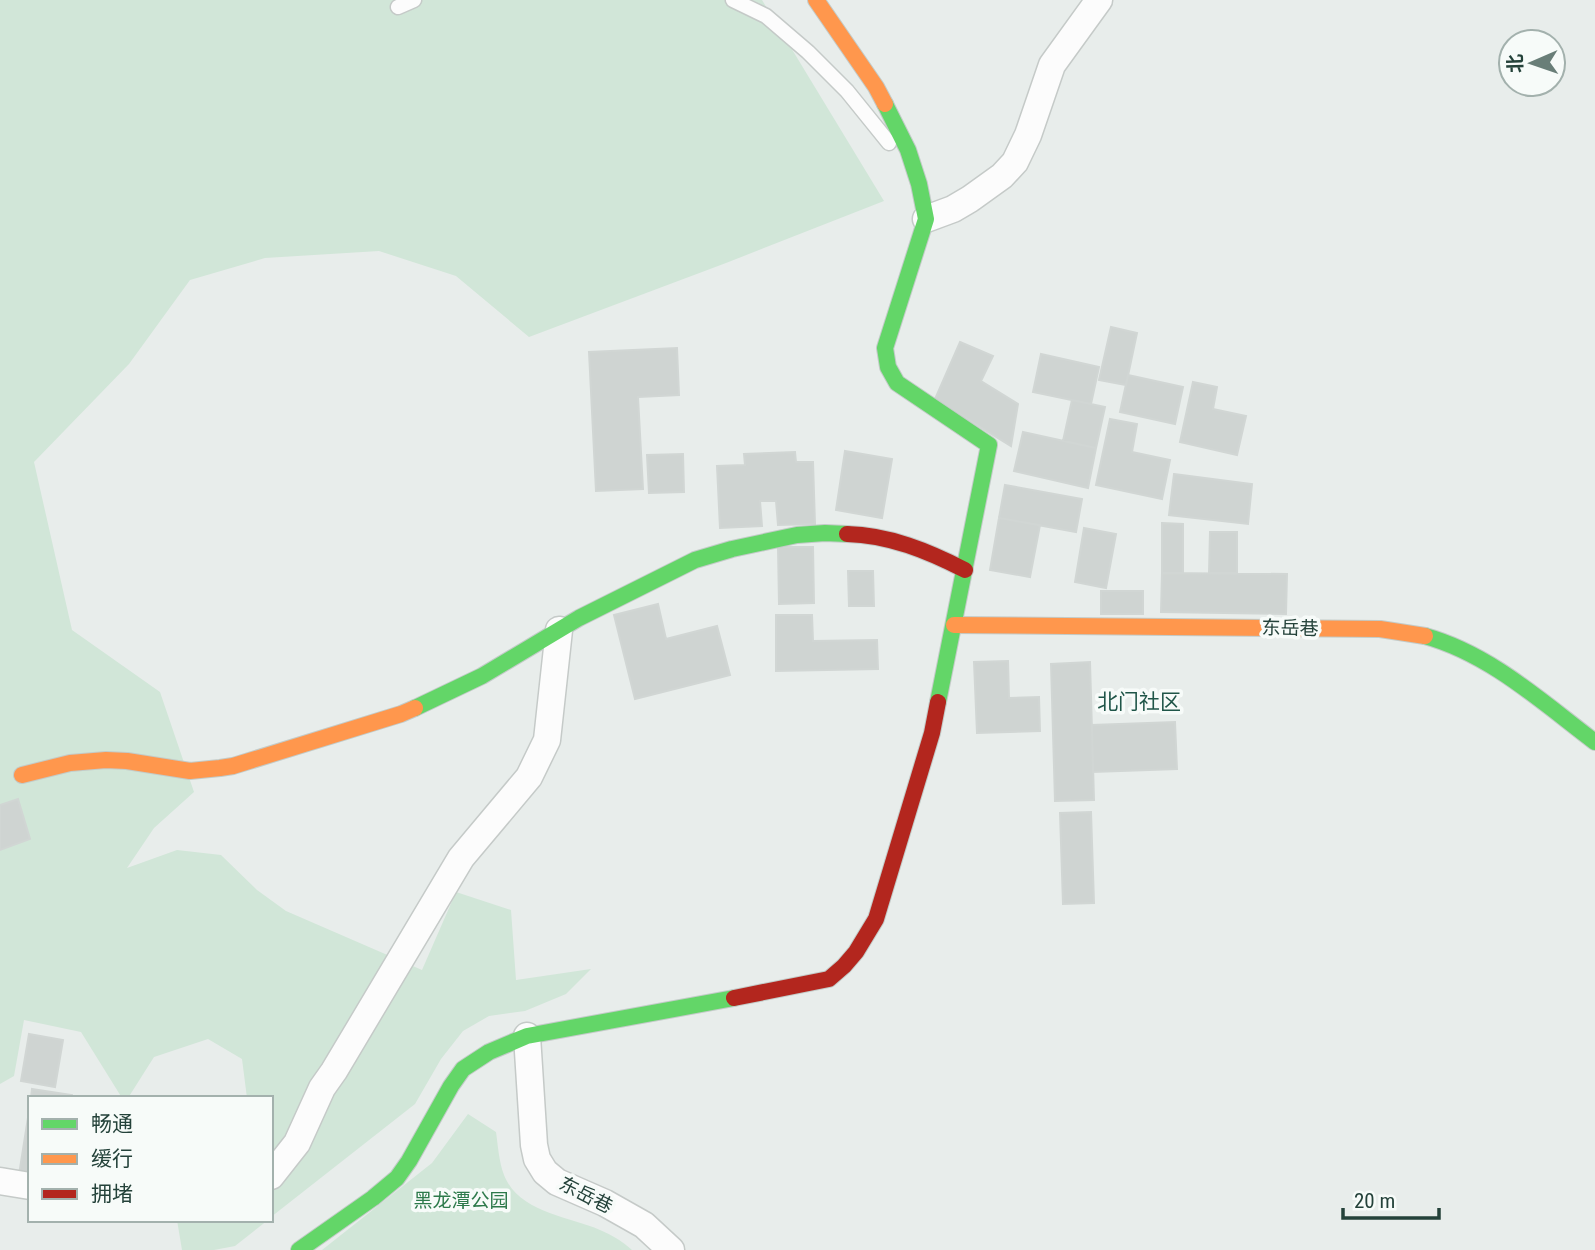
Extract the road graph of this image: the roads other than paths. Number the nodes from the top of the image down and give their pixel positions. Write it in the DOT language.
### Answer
graph roads {
  1 [pos="414,0"];
  2 [pos="733,0"];
  3 [pos="816,0"];
  4 [pos="1099,0"];
  5 [pos="398,7"];
  6 [pos="919,184"];
  7 [pos="926,219"];
  8 [pos="965,570"];
  9 [pos="954,625"];
  10 [pos="559,630"];
  11 [pos="1595,742"];
  12 [pos="16,777"];
  13 [pos="527,1036"];
  14 [pos="273,1173"];
  15 [pos="0,1181"];
  16 [pos="28,1186"];
  17 [pos="299,1250"];
  18 [pos="671,1250"];
  1 -- 5 [label="lane"];
  2 -- 6 [label="lane"];
  3 -- 6 [label="street"];
  4 -- 7 [label="street"];
  6 -- 7 [label="street"];
  7 -- 8 [label="street"];
  8 -- 9 [label="street"];
  8 -- 10 [label="street"];
  9 -- 11 [label="street, 东岳巷"];
  9 -- 13 [label="street"];
  10 -- 12 [label="street"];
  10 -- 14 [label="street"];
  13 -- 17 [label="street"];
  13 -- 18 [label="street, 东岳巷"];
  15 -- 16 [label="street"];
}
